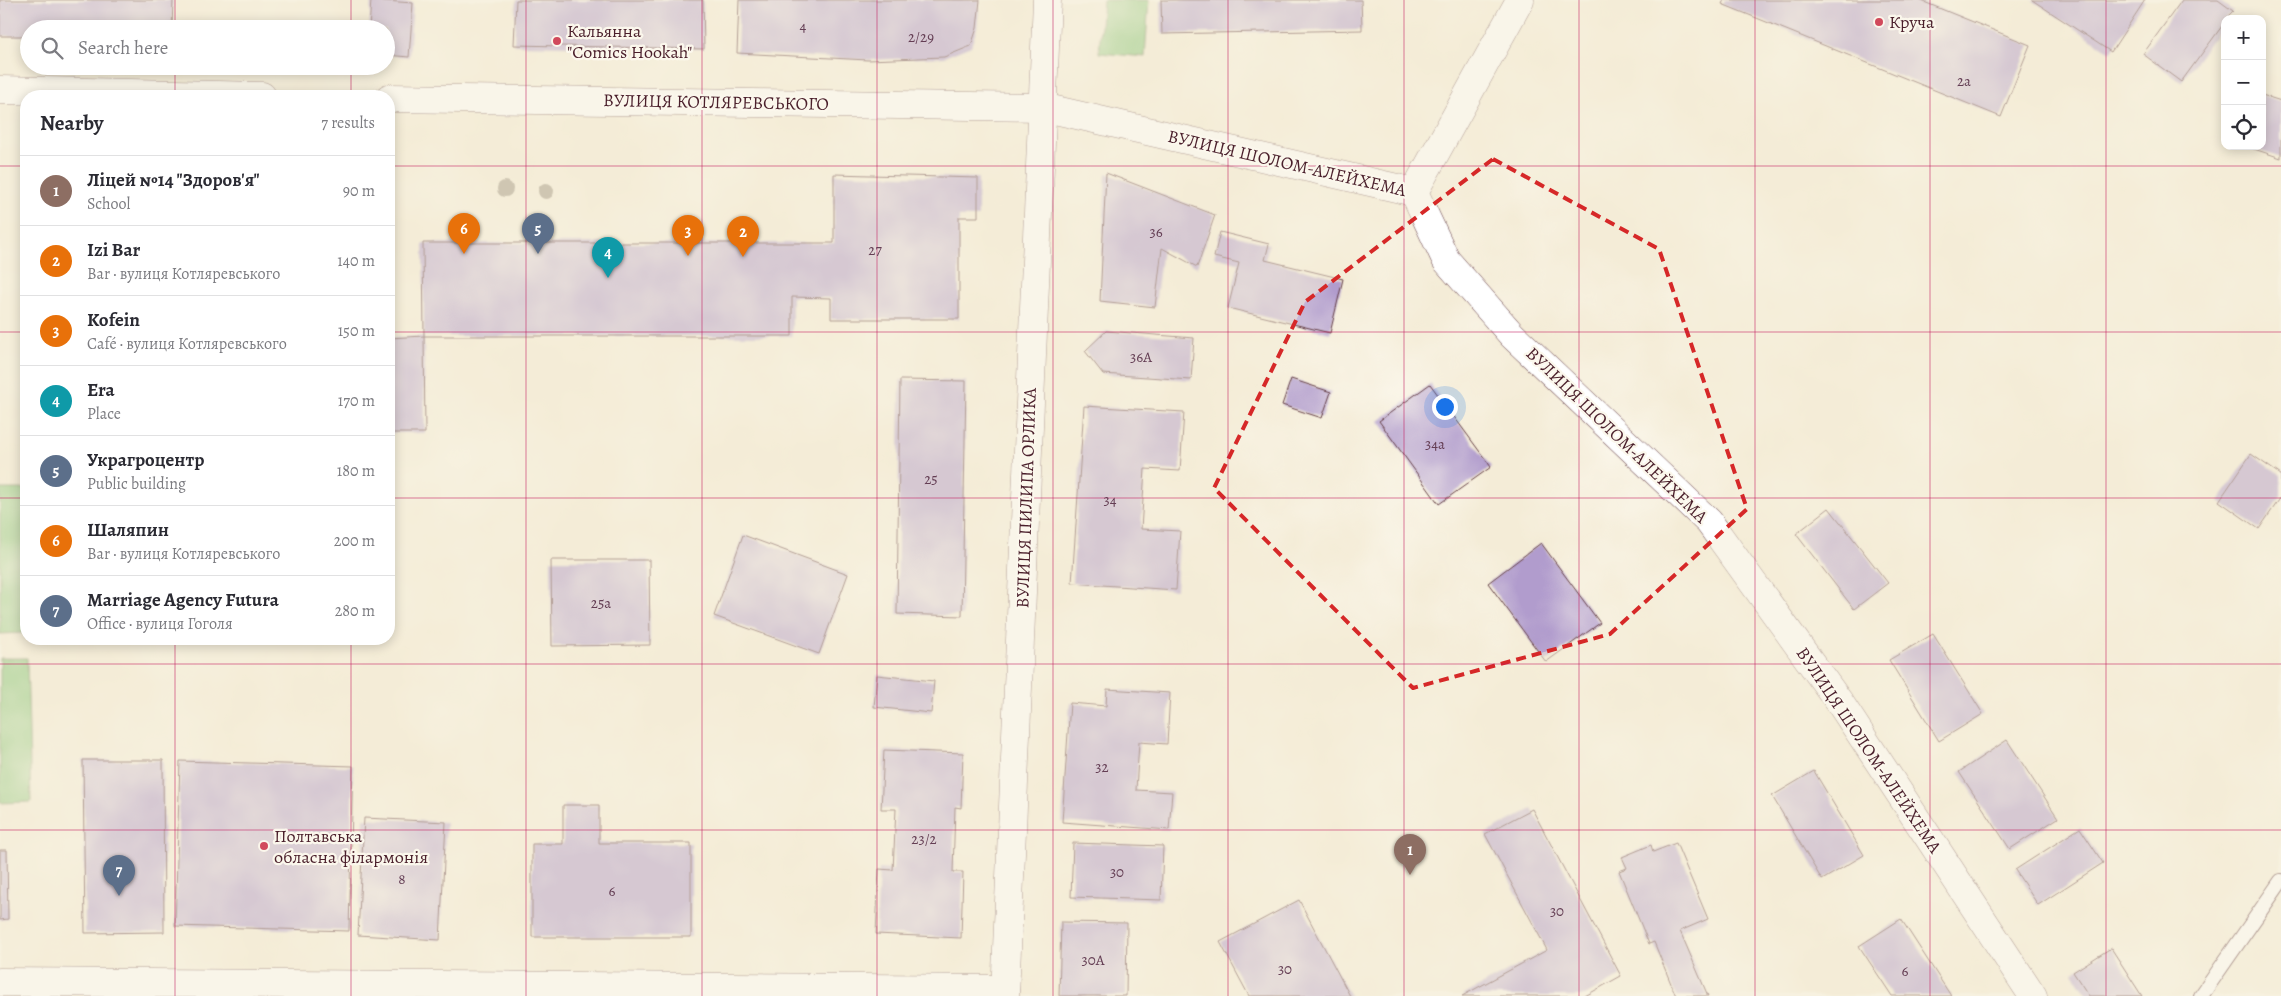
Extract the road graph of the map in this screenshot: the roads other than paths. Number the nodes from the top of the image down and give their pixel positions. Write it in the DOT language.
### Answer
graph roads {
  1 [pos="1047,0"];
  2 [pos="1520,0"];
  3 [pos="0,90"];
  4 [pos="20,90"];
  5 [pos="395,98"];
  6 [pos="1042,107"];
  7 [pos="1414,192"];
  8 [pos="2281,881"];
  9 [pos="0,982"];
  10 [pos="1005,993"];
  11 [pos="2033,996"];
  12 [pos="2202,996"];
  1 -- 6 [label="street, ВУЛИЦЯ ПИЛИПА ОРЛИКА"];
  2 -- 7 [label="street"];
  3 -- 4 [label="street"];
  5 -- 6 [label="street, ВУЛИЦЯ КОТЛЯРЕВСЬКОГО"];
  6 -- 7 [label="street, ВУЛИЦЯ ШОЛОМ-АЛЕЙХЕМА"];
  6 -- 10 [label="street, ВУЛИЦЯ ПИЛИПА ОРЛИКА"];
  7 -- 11 [label="street, ВУЛИЦЯ ШОЛОМ-АЛЕЙХЕМА"];
  8 -- 12 [label="lane"];
  9 -- 10 [label="street"];
}
